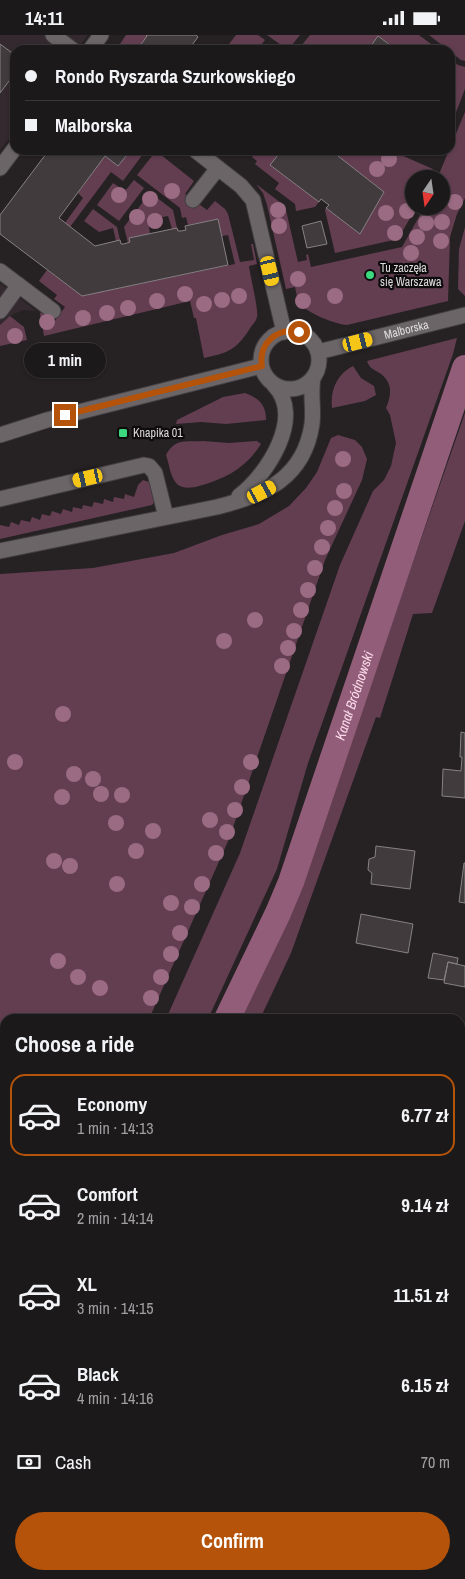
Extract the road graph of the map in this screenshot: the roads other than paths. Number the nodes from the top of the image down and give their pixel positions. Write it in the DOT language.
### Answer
graph roads {
  1 [pos="53,35"];
  2 [pos="102,35"];
  3 [pos="66,45"];
  4 [pos="94,45"];
  5 [pos="10,155"];
  6 [pos="201,155"];
  7 [pos="0,168"];
  8 [pos="218,168"];
  9 [pos="193,200"];
  10 [pos="0,271"];
  11 [pos="19,285"];
  12 [pos="0,311"];
  13 [pos="52,311"];
  14 [pos="464,316"];
  15 [pos="284,332"];
  16 [pos="318,352"];
  17 [pos="262,366"];
  18 [pos="313,378"];
  19 [pos="274,385"];
  20 [pos="0,435"];
  21 [pos="0,499"];
  22 [pos="217,507"];
  23 [pos="166,517"];
  24 [pos="0,551"];
  1 -- 3 [label="street"];
  2 -- 4 [label="street"];
  5 -- 7 [label="street"];
  6 -- 8 [label="street"];
  8 -- 9 [label="street"];
  8 -- 15 [label="street"];
  10 -- 11 [label="street"];
  11 -- 12 [label="street"];
  11 -- 13 [label="street"];
  14 -- 16 [label="street, Malborska"];
  15 -- 16 [label="street"];
  15 -- 17 [label="street"];
  16 -- 18 [label="street"];
  17 -- 19 [label="street"];
  17 -- 20 [label="street"];
  18 -- 19 [label="street"];
  18 -- 22 [label="street"];
  19 -- 22 [label="street"];
  21 -- 23 [label="street"];
  22 -- 23 [label="street"];
  23 -- 24 [label="street"];
}
